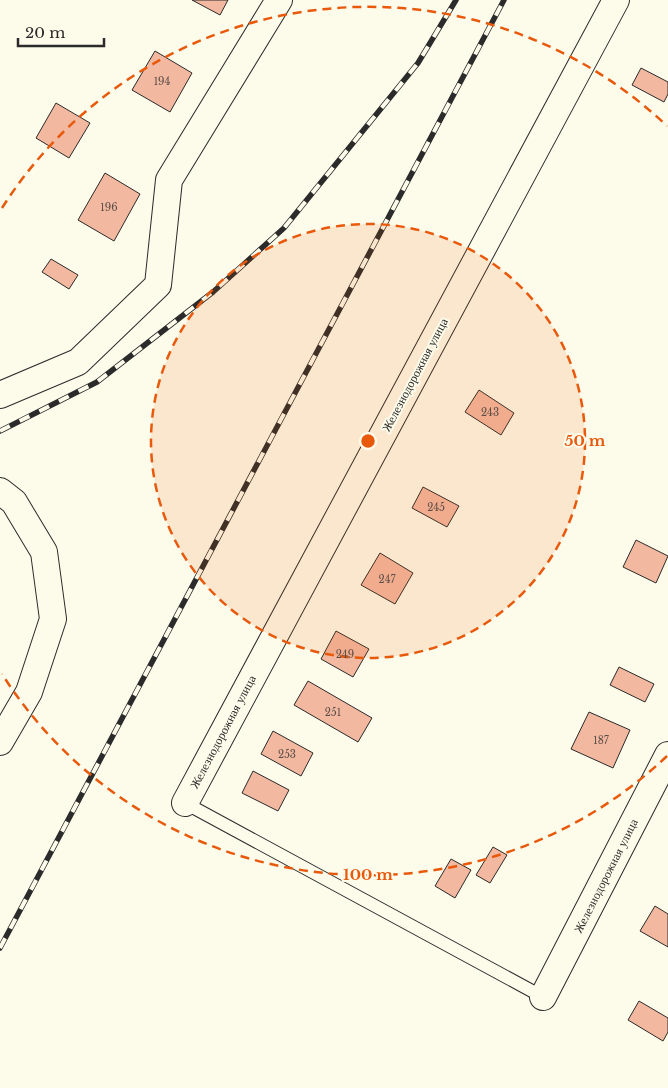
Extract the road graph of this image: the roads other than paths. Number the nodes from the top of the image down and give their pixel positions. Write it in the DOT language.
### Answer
graph roads {
  1 [pos="279,0"];
  2 [pos="616,0"];
  3 [pos="0,395"];
  4 [pos="0,491"];
  5 [pos="0,742"];
  6 [pos="668,754"];
  7 [pos="185,803"];
  8 [pos="543,997"];
  1 -- 3 [label="street"];
  2 -- 7 [label="street, Железнодорожная улица"];
  4 -- 5 [label="street"];
  6 -- 8 [label="street, Железнодорожная улица"];
  7 -- 8 [label="lane"];
}
